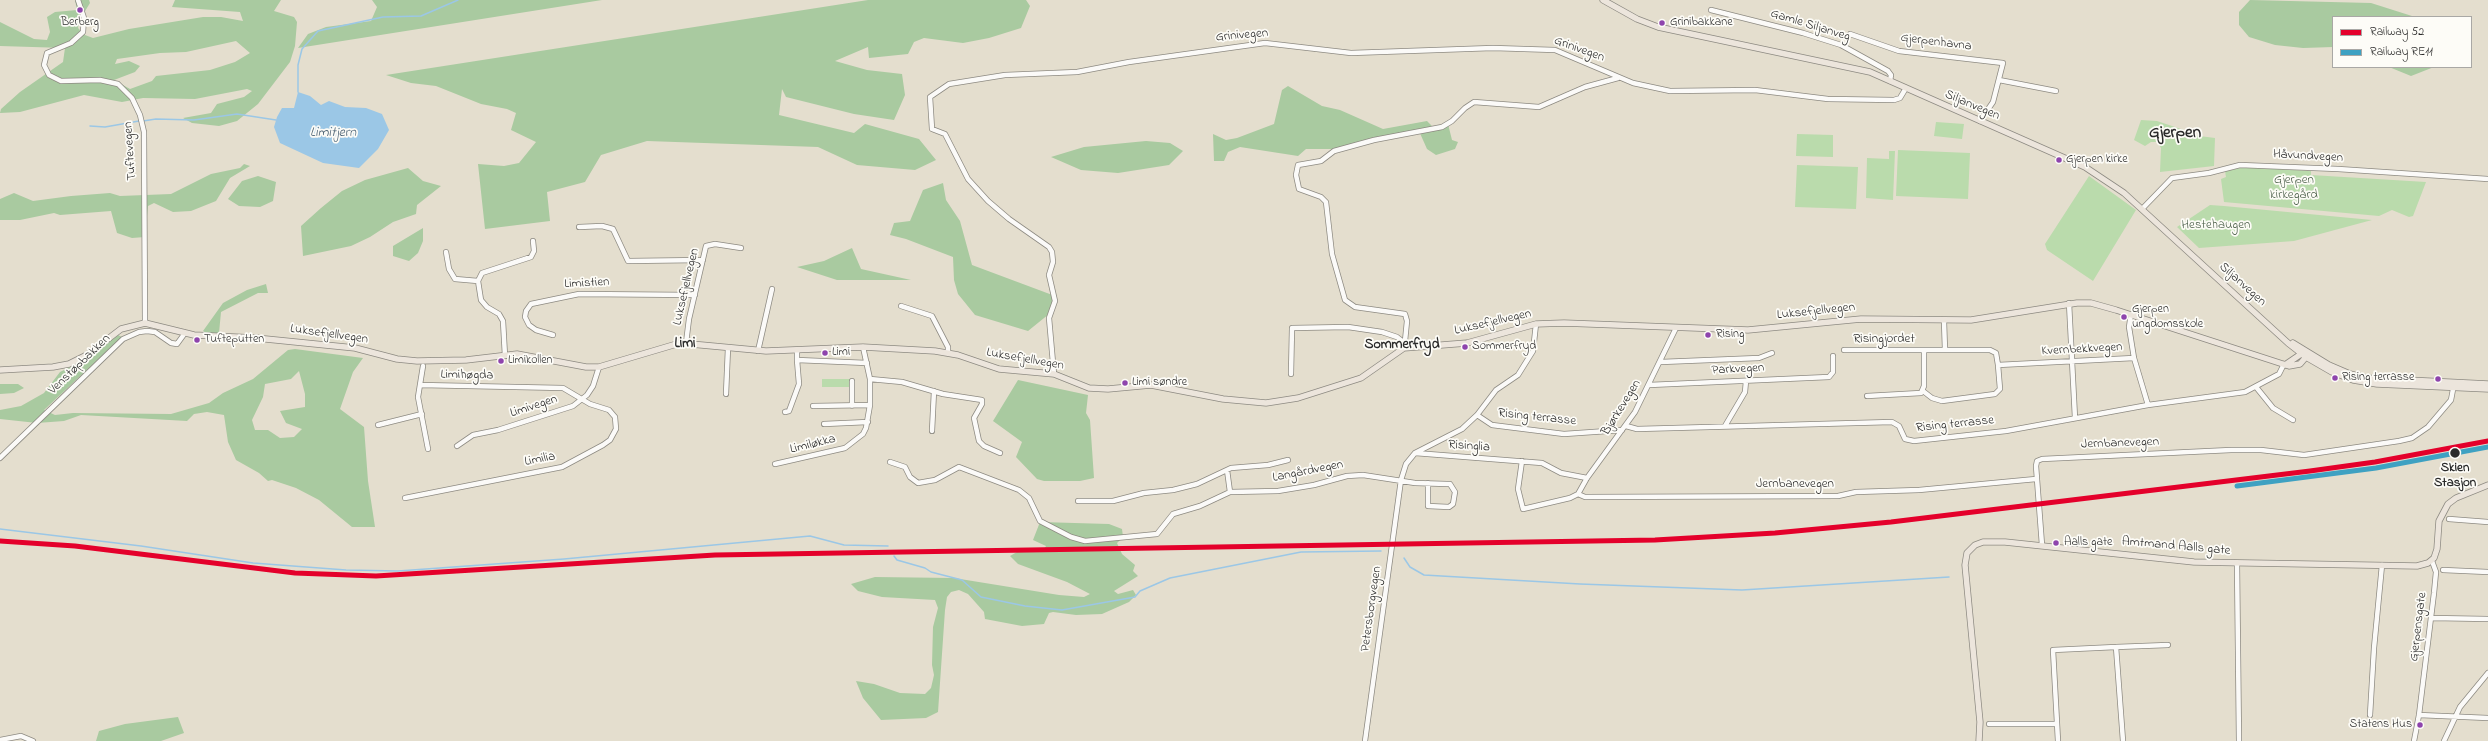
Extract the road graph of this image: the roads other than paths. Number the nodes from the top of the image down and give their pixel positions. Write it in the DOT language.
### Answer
graph roads {
  1 [pos="78,0"];
  2 [pos="1604,0"];
  3 [pos="1711,10"];
  4 [pos="1850,34"];
  5 [pos="1618,78"];
  6 [pos="1890,80"];
  7 [pos="1999,80"];
  8 [pos="1906,88"];
  9 [pos="2056,91"];
  10 [pos="1980,121"];
  11 [pos="2488,179"];
  12 [pos="2142,209"];
  13 [pos="579,227"];
  14 [pos="533,242"];
  15 [pos="741,248"];
  16 [pos="446,252"];
  17 [pos="703,260"];
  18 [pos="478,281"];
  19 [pos="772,289"];
  20 [pos="695,295"];
  21 [pos="2069,303"];
  22 [pos="901,306"];
  23 [pos="2131,314"];
  24 [pos="1944,321"];
  25 [pos="145,323"];
  26 [pos="1536,324"];
  27 [pos="1676,328"];
  28 [pos="185,334"];
  29 [pos="553,335"];
  30 [pos="686,344"];
  31 [pos="1406,344"];
  32 [pos="863,347"];
  33 [pos="728,348"];
  34 [pos="797,350"];
  35 [pos="1844,350"];
  36 [pos="1945,350"];
  37 [pos="758,351"];
  38 [pos="1924,351"];
  39 [pos="948,353"];
  40 [pos="1772,353"];
  41 [pos="2304,354"];
  42 [pos="505,356"];
  43 [pos="1833,356"];
  44 [pos="796,358"];
  45 [pos="2134,358"];
  46 [pos="2072,361"];
  47 [pos="1661,362"];
  48 [pos="867,363"];
  49 [pos="1998,365"];
  50 [pos="2285,365"];
  51 [pos="423,366"];
  52 [pos="599,367"];
  53 [pos="0,370"];
  54 [pos="1054,374"];
  55 [pos="1291,374"];
  56 [pos="870,379"];
  57 [pos="852,381"];
  58 [pos="1746,381"];
  59 [pos="2488,384"];
  60 [pos="420,385"];
  61 [pos="1649,385"];
  62 [pos="2454,385"];
  63 [pos="2256,387"];
  64 [pos="2488,389"];
  65 [pos="934,391"];
  66 [pos="1923,391"];
  67 [pos="726,394"];
  68 [pos="1866,396"];
  69 [pos="582,399"];
  70 [pos="816,399"];
  71 [pos="870,405"];
  72 [pos="2148,405"];
  73 [pos="852,406"];
  74 [pos="785,412"];
  75 [pos="422,414"];
  76 [pos="1477,415"];
  77 [pos="2076,418"];
  78 [pos="2293,420"];
  79 [pos="868,422"];
  80 [pos="824,424"];
  81 [pos="378,425"];
  82 [pos="1725,426"];
  83 [pos="1624,428"];
  84 [pos="932,432"];
  85 [pos="457,446"];
  86 [pos="428,448"];
  87 [pos="1000,453"];
  88 [pos="1415,453"];
  89 [pos="0,458"];
  90 [pos="1288,460"];
  91 [pos="1522,461"];
  92 [pos="890,462"];
  93 [pos="775,464"];
  94 [pos="1227,470"];
  95 [pos="1587,478"];
  96 [pos="2036,479"];
  97 [pos="1401,480"];
  98 [pos="1428,483"];
  99 [pos="2488,485"];
  100 [pos="1230,492"];
  101 [pos="1578,494"];
  102 [pos="405,498"];
  103 [pos="1078,501"];
  104 [pos="2449,519"];
  105 [pos="2488,522"];
  106 [pos="2042,545"];
  107 [pos="2432,561"];
  108 [pos="2237,563"];
  109 [pos="2382,565"];
  110 [pos="2444,570"];
  111 [pos="2488,572"];
  112 [pos="2432,618"];
  113 [pos="2488,619"];
  114 [pos="2168,645"];
  115 [pos="2116,647"];
  116 [pos="2488,673"];
  117 [pos="2419,714"];
  118 [pos="2370,715"];
  119 [pos="2454,717"];
  120 [pos="2488,718"];
  121 [pos="1989,724"];
  122 [pos="2056,724"];
  123 [pos="0,740"];
  124 [pos="33,741"];
  125 [pos="1365,741"];
  126 [pos="1979,741"];
  127 [pos="2058,741"];
  128 [pos="2123,741"];
  129 [pos="2239,741"];
  130 [pos="2414,741"];
  131 [pos="2444,741"];
  1 -- 25 [label="street, Tuftevegen"];
  2 -- 6 [label="main road, Siljanvegen"];
  3 -- 6 [label="street, Gamle Siljanveg"];
  4 -- 7 [label="street, Gjerpenhavna"];
  5 -- 8 [label="street, Grinivegen"];
  5 -- 31 [label="street"];
  5 -- 54 [label="street, Grinivegen"];
  6 -- 8 [label="main road, Siljanvegen"];
  7 -- 9 [label="street"];
  7 -- 10 [label="street, Gjerpenhavna"];
  8 -- 10 [label="main road, Siljanvegen"];
  10 -- 12 [label="main road, Siljanvegen"];
  11 -- 12 [label="street, Håvundvegen"];
  12 -- 41 [label="main road, Siljanvegen"];
  13 -- 17 [label="street"];
  14 -- 18 [label="street"];
  15 -- 17 [label="street, Luksefjellvegen"];
  16 -- 18 [label="street"];
  17 -- 20 [label="street, Luksefjellvegen"];
  18 -- 42 [label="street"];
  19 -- 37 [label="street"];
  20 -- 29 [label="street, Limistien"];
  20 -- 30 [label="street, Luksefjellvegen"];
  21 -- 23 [label="main road, Luksefjellvegen"];
  21 -- 24 [label="main road, Luksefjellvegen"];
  21 -- 46 [label="street"];
  22 -- 39 [label="street"];
  23 -- 45 [label="street"];
  23 -- 50 [label="main road, Luksefjellvegen"];
  24 -- 27 [label="main road, Luksefjellvegen"];
  24 -- 36 [label="street"];
  25 -- 28 [label="main road, Luksefjellvegen"];
  25 -- 53 [label="main road, Luksefjellvegen"];
  26 -- 27 [label="main road, Luksefjellvegen"];
  26 -- 31 [label="main road, Luksefjellvegen"];
  26 -- 76 [label="street, Petersborgvegen"];
  27 -- 47 [label="street, Bjørkevegen"];
  28 -- 42 [label="main road, Luksefjellvegen"];
  28 -- 89 [label="street, Venstøpbakken"];
  30 -- 33 [label="main road, Luksefjellvegen"];
  30 -- 52 [label="main road, Luksefjellvegen"];
  31 -- 54 [label="main road, Luksefjellvegen"];
  31 -- 55 [label="street"];
  32 -- 34 [label="main road, Luksefjellvegen"];
  32 -- 39 [label="main road, Luksefjellvegen"];
  32 -- 48 [label="street, Limiløkka"];
  33 -- 37 [label="main road, Luksefjellvegen"];
  33 -- 67 [label="street"];
  34 -- 37 [label="main road, Luksefjellvegen"];
  34 -- 44 [label="street"];
  35 -- 38 [label="street, Risingjordet"];
  36 -- 38 [label="street, Risingjordet"];
  36 -- 49 [label="street, Risingjordet"];
  38 -- 66 [label="street, Risingjordet"];
  39 -- 54 [label="main road, Luksefjellvegen"];
  40 -- 47 [label="street"];
  41 -- 50 [label="main road"];
  41 -- 62 [label="main road, Siljanvegen"];
  41 -- 62 [label="main road, Siljanvegen"];
  42 -- 52 [label="main road, Luksefjellvegen"];
  43 -- 58 [label="street, Parkvegen"];
  44 -- 48 [label="street"];
  44 -- 74 [label="street"];
  45 -- 46 [label="street, Kvernbekkvegen"];
  45 -- 72 [label="street, Kvernbekkvegen"];
  46 -- 49 [label="street, Kvernbekkvegen"];
  46 -- 77 [label="street"];
  47 -- 61 [label="street, Bjørkevegen"];
  48 -- 56 [label="street, Limiløkka"];
  49 -- 66 [label="street"];
  50 -- 63 [label="street, Rising terrasse"];
  51 -- 60 [label="street, Limihøgda"];
  52 -- 69 [label="street, Limivegen"];
  56 -- 65 [label="street"];
  56 -- 71 [label="street, Limiløkka"];
  57 -- 73 [label="street"];
  58 -- 61 [label="street, Parkvegen"];
  58 -- 82 [label="street"];
  59 -- 62 [label="main road"];
  60 -- 69 [label="street, Limihøgda"];
  60 -- 75 [label="street, Limihøgda"];
  61 -- 83 [label="street, Bjørkevegen"];
  62 -- 64 [label="main road"];
  62 -- 96 [label="street, Jernbanevegen"];
  63 -- 72 [label="street, Rising terrasse"];
  63 -- 78 [label="street"];
  65 -- 84 [label="street"];
  65 -- 87 [label="street"];
  66 -- 68 [label="street"];
  69 -- 85 [label="street, Limivegen"];
  69 -- 102 [label="street, Limilia"];
  70 -- 73 [label="street"];
  71 -- 73 [label="street"];
  71 -- 79 [label="street, Limiløkka"];
  72 -- 77 [label="street, Rising terrasse"];
  75 -- 81 [label="street"];
  75 -- 86 [label="street, Limihøgda"];
  76 -- 83 [label="street, Rising terrasse"];
  76 -- 88 [label="street, Petersborgvegen"];
  77 -- 82 [label="street, Rising terrasse"];
  79 -- 80 [label="street, Limiløkka"];
  79 -- 93 [label="street, Limiløkka"];
  82 -- 83 [label="street, Rising terrasse"];
  83 -- 95 [label="street, Bjørkevegen"];
  88 -- 91 [label="street, Risinglia"];
  88 -- 97 [label="street, Petersborgvegen"];
  90 -- 94 [label="street, Langårdvegen"];
  91 -- 95 [label="street, Risinglia"];
  91 -- 101 [label="street"];
  92 -- 100 [label="street, Langårdvegen"];
  94 -- 100 [label="street"];
  94 -- 103 [label="street, Langårdvegen"];
  95 -- 101 [label="street, Bjørkevegen"];
  96 -- 101 [label="street, Jernbanevegen"];
  96 -- 106 [label="street, Jernbanevegen"];
  97 -- 98 [label="street"];
  97 -- 100 [label="street, Langårdvegen"];
  97 -- 125 [label="street, Petersborgvegen"];
  98 -- 98 [label="street"];
  99 -- 107 [label="main road, Gjerpensgate"];
  104 -- 105 [label="street"];
  106 -- 108 [label="main road, Amtmand Aalls gate"];
  106 -- 126 [label="main road, Amtmand Aalls gate"];
  107 -- 109 [label="main road, Amtmand Aalls gate"];
  107 -- 112 [label="street, Gjerpensgate"];
  108 -- 109 [label="main road, Amtmand Aalls gate"];
  108 -- 129 [label="street"];
  109 -- 118 [label="street"];
  110 -- 111 [label="street"];
  112 -- 113 [label="street"];
  112 -- 117 [label="street, Gjerpensgate"];
  114 -- 115 [label="street"];
  115 -- 122 [label="street"];
  115 -- 128 [label="street"];
  116 -- 119 [label="street"];
  117 -- 119 [label="street"];
  117 -- 130 [label="street, Gjerpensgate"];
  119 -- 120 [label="street"];
  119 -- 131 [label="street"];
  121 -- 122 [label="street"];
  122 -- 127 [label="street"];
  123 -- 124 [label="street"];
}
